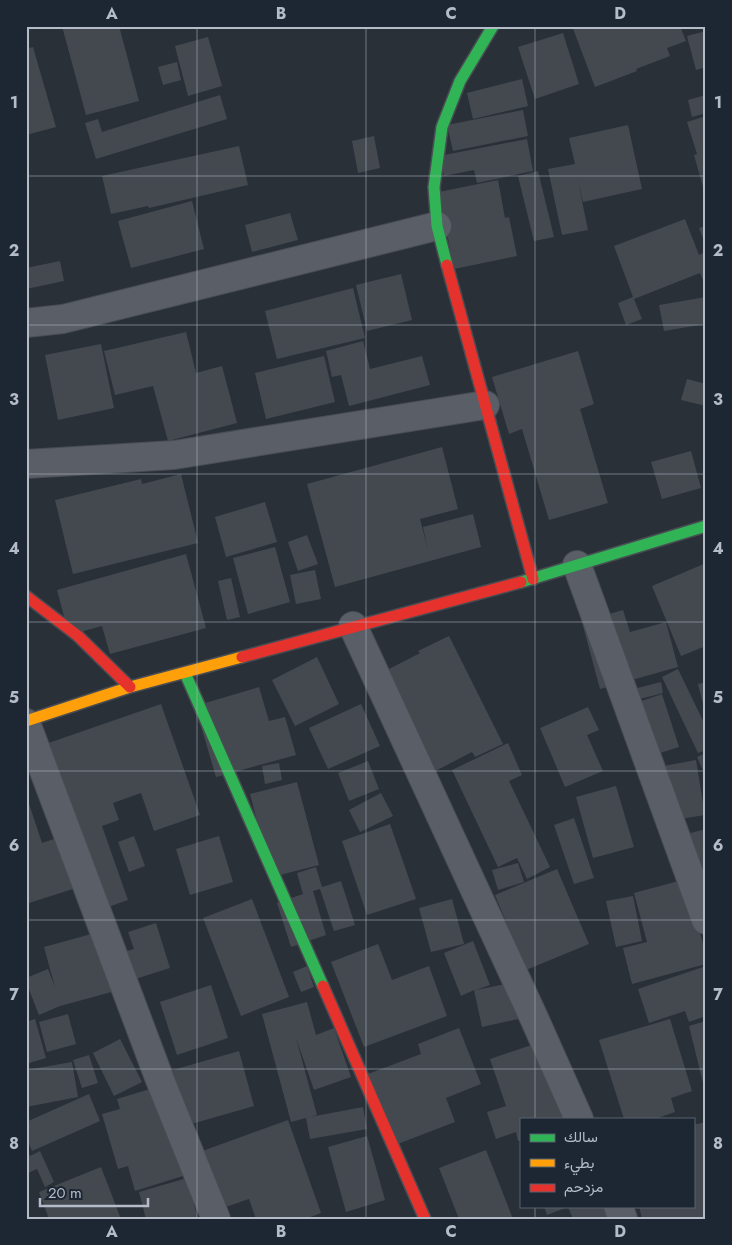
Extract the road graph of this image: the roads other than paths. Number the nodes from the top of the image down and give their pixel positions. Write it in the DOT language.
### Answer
graph roads {
  1 [pos="493,26"];
  2 [pos="437,226"];
  3 [pos="26,322"];
  4 [pos="485,405"];
  5 [pos="26,464"];
  6 [pos="706,526"];
  7 [pos="577,565"];
  8 [pos="533,579"];
  9 [pos="26,596"];
  10 [pos="353,626"];
  11 [pos="186,673"];
  12 [pos="130,687"];
  13 [pos="26,722"];
  14 [pos="706,920"];
  15 [pos="579,1118"];
  16 [pos="216,1219"];
  17 [pos="425,1219"];
  1 -- 2 [label="street"];
  2 -- 3 [label="street"];
  2 -- 4 [label="street"];
  4 -- 5 [label="street"];
  4 -- 8 [label="street"];
  6 -- 7 [label="street"];
  7 -- 8 [label="street"];
  7 -- 14 [label="street"];
  8 -- 10 [label="street"];
  9 -- 12 [label="street"];
  10 -- 11 [label="street"];
  10 -- 15 [label="street"];
  11 -- 12 [label="street"];
  11 -- 17 [label="street"];
  12 -- 13 [label="street"];
  13 -- 16 [label="street"];
}
